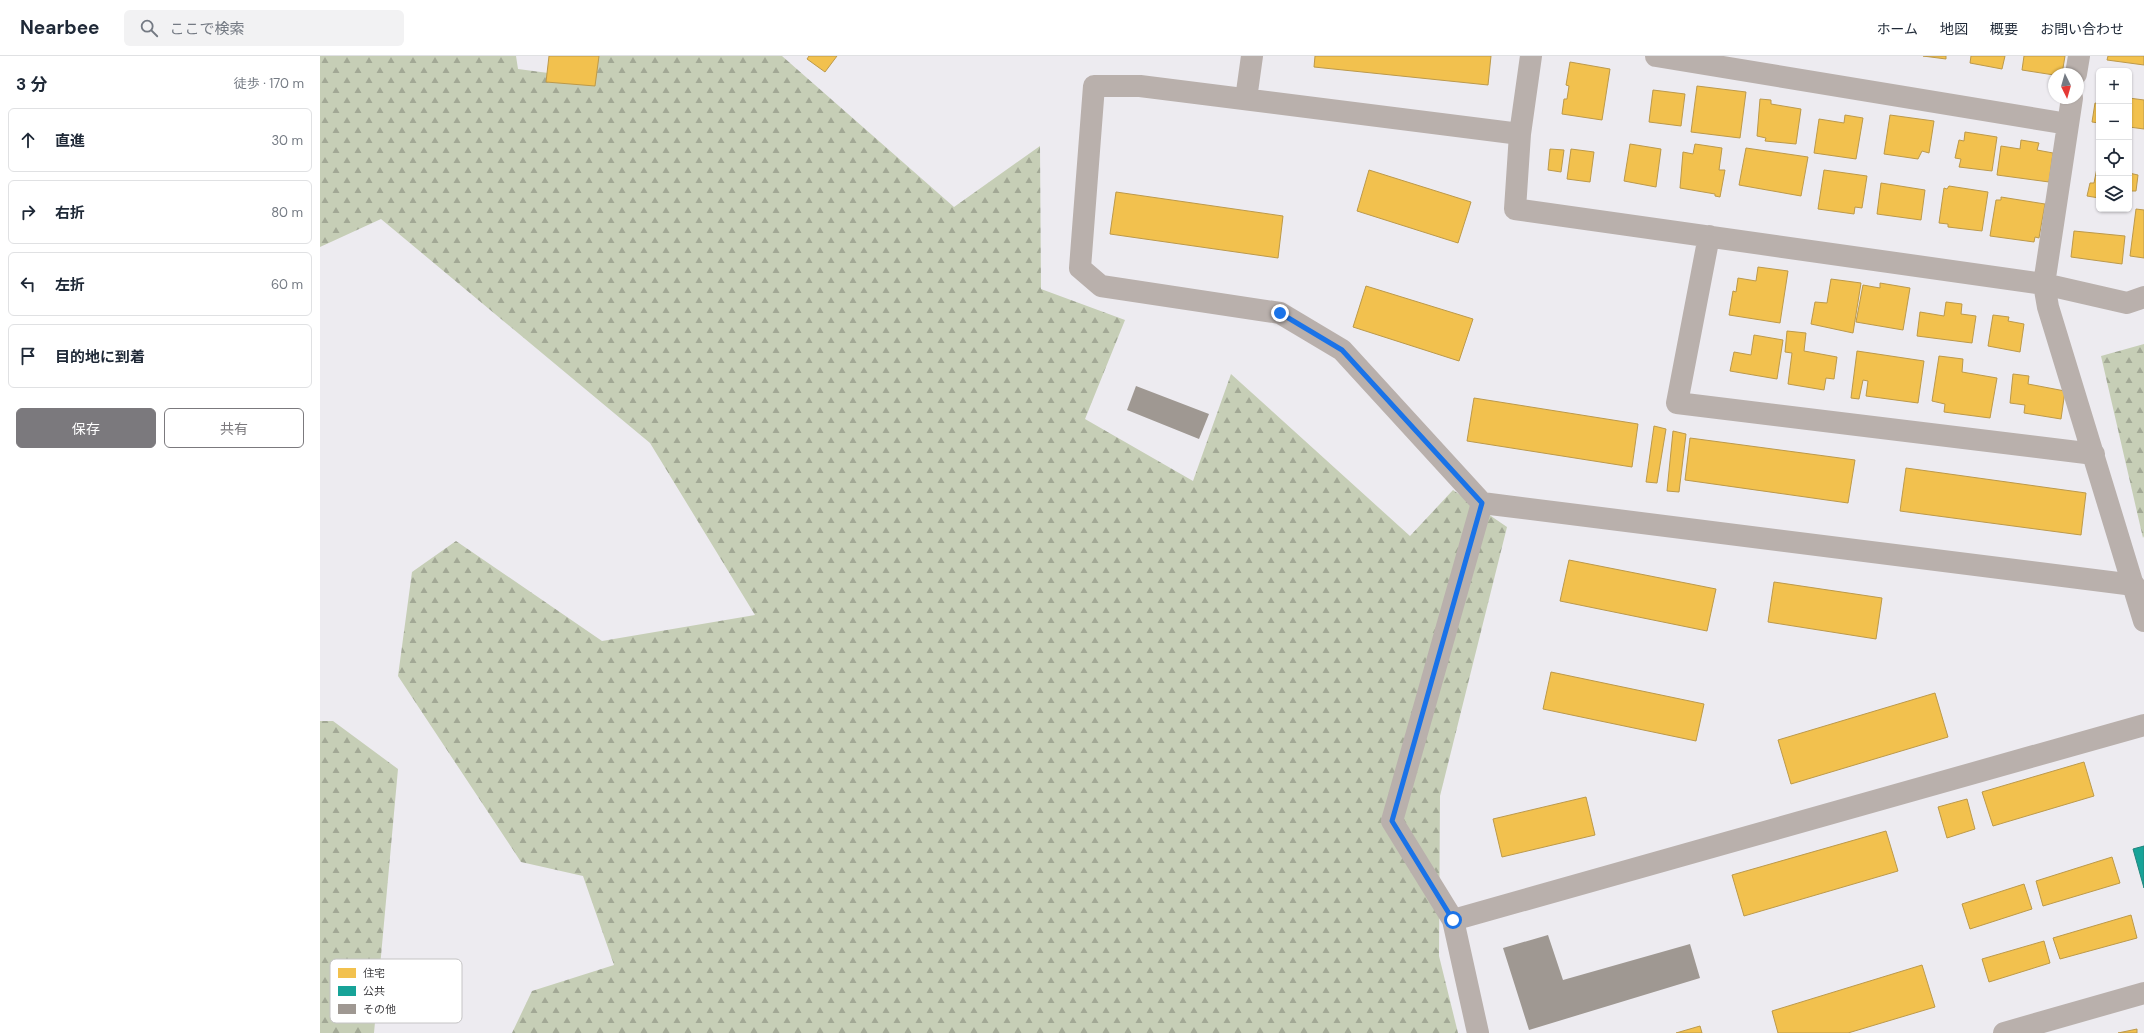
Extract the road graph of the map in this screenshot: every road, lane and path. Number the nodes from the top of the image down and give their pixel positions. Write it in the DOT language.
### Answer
graph roads {
  1 [pos="1252,56"];
  2 [pos="1531,56"];
  3 [pos="1656,56"];
  4 [pos="2079,56"];
  5 [pos="2077,68"];
  6 [pos="1246,100"];
  7 [pos="2071,104"];
  8 [pos="2068,124"];
  9 [pos="1520,134"];
  10 [pos="1709,236"];
  11 [pos="2044,284"];
  12 [pos="2144,297"];
  13 [pos="2094,454"];
  14 [pos="1482,503"];
  15 [pos="2139,576"];
  16 [pos="2144,621"];
  17 [pos="2144,725"];
  18 [pos="1453,920"];
  19 [pos="2144,993"];
  20 [pos="1478,1033"];
  21 [pos="2004,1033"];
  1 -- 6 [label="street"];
  2 -- 9 [label="street"];
  3 -- 8 [label="street"];
  4 -- 5 [label="street"];
  6 -- 9 [label="street"];
  6 -- 14 [label="street"];
  7 -- 8 [label="street"];
  8 -- 11 [label="street"];
  9 -- 10 [label="street"];
  10 -- 11 [label="street"];
  10 -- 13 [label="street"];
  11 -- 12 [label="street"];
  11 -- 13 [label="street"];
  13 -- 15 [label="street"];
  14 -- 15 [label="street"];
  14 -- 18 [label="street"];
  15 -- 16 [label="street"];
  17 -- 18 [label="street"];
  18 -- 20 [label="street"];
  19 -- 21 [label="street"];
}
